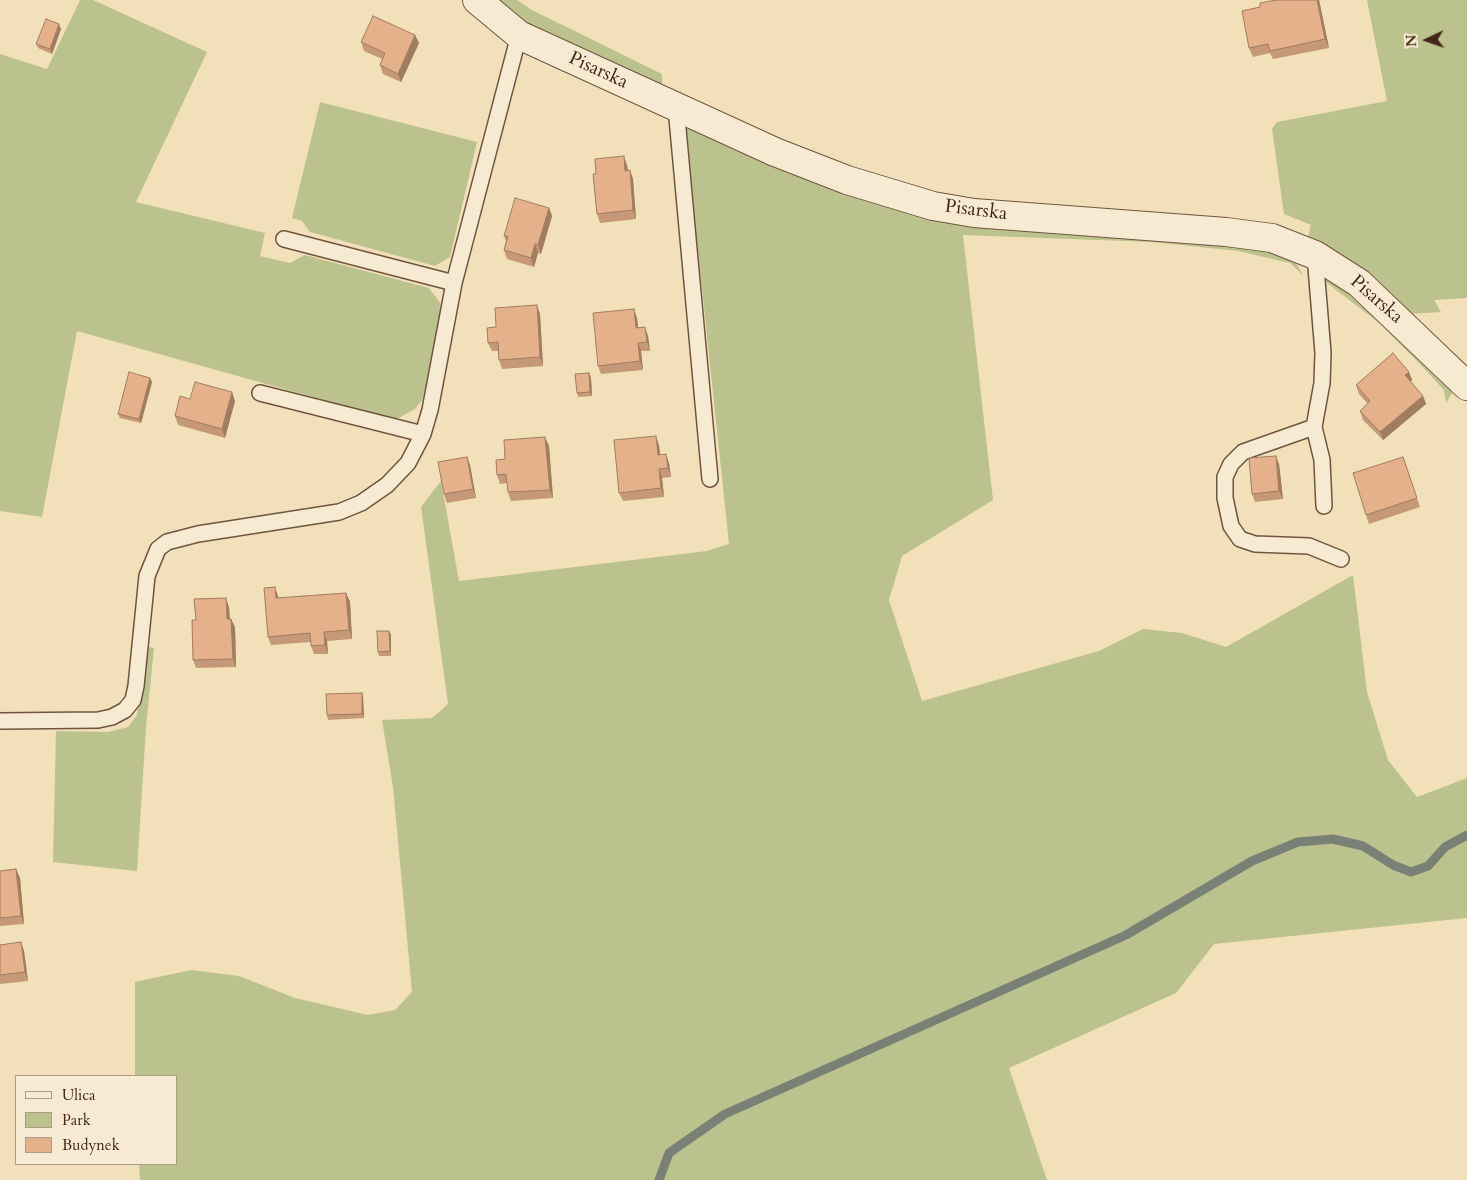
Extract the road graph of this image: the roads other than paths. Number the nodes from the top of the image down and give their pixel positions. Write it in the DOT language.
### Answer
graph roads {
  1 [pos="477,0"];
  2 [pos="519,35"];
  3 [pos="676,107"];
  4 [pos="284,239"];
  5 [pos="1315,255"];
  6 [pos="454,283"];
  7 [pos="1467,386"];
  8 [pos="260,393"];
  9 [pos="1314,427"];
  10 [pos="422,434"];
  11 [pos="710,479"];
  12 [pos="1324,506"];
  13 [pos="1341,559"];
  14 [pos="0,721"];
  1 -- 2 [label="street, Pisarska"];
  2 -- 3 [label="street, Pisarska"];
  2 -- 6 [label="lane"];
  3 -- 5 [label="street, Pisarska"];
  3 -- 11 [label="lane"];
  4 -- 6 [label="lane"];
  5 -- 7 [label="street, Pisarska"];
  5 -- 9 [label="lane"];
  6 -- 10 [label="lane"];
  8 -- 10 [label="lane"];
  9 -- 12 [label="lane"];
  9 -- 13 [label="lane"];
  10 -- 14 [label="lane"];
}
